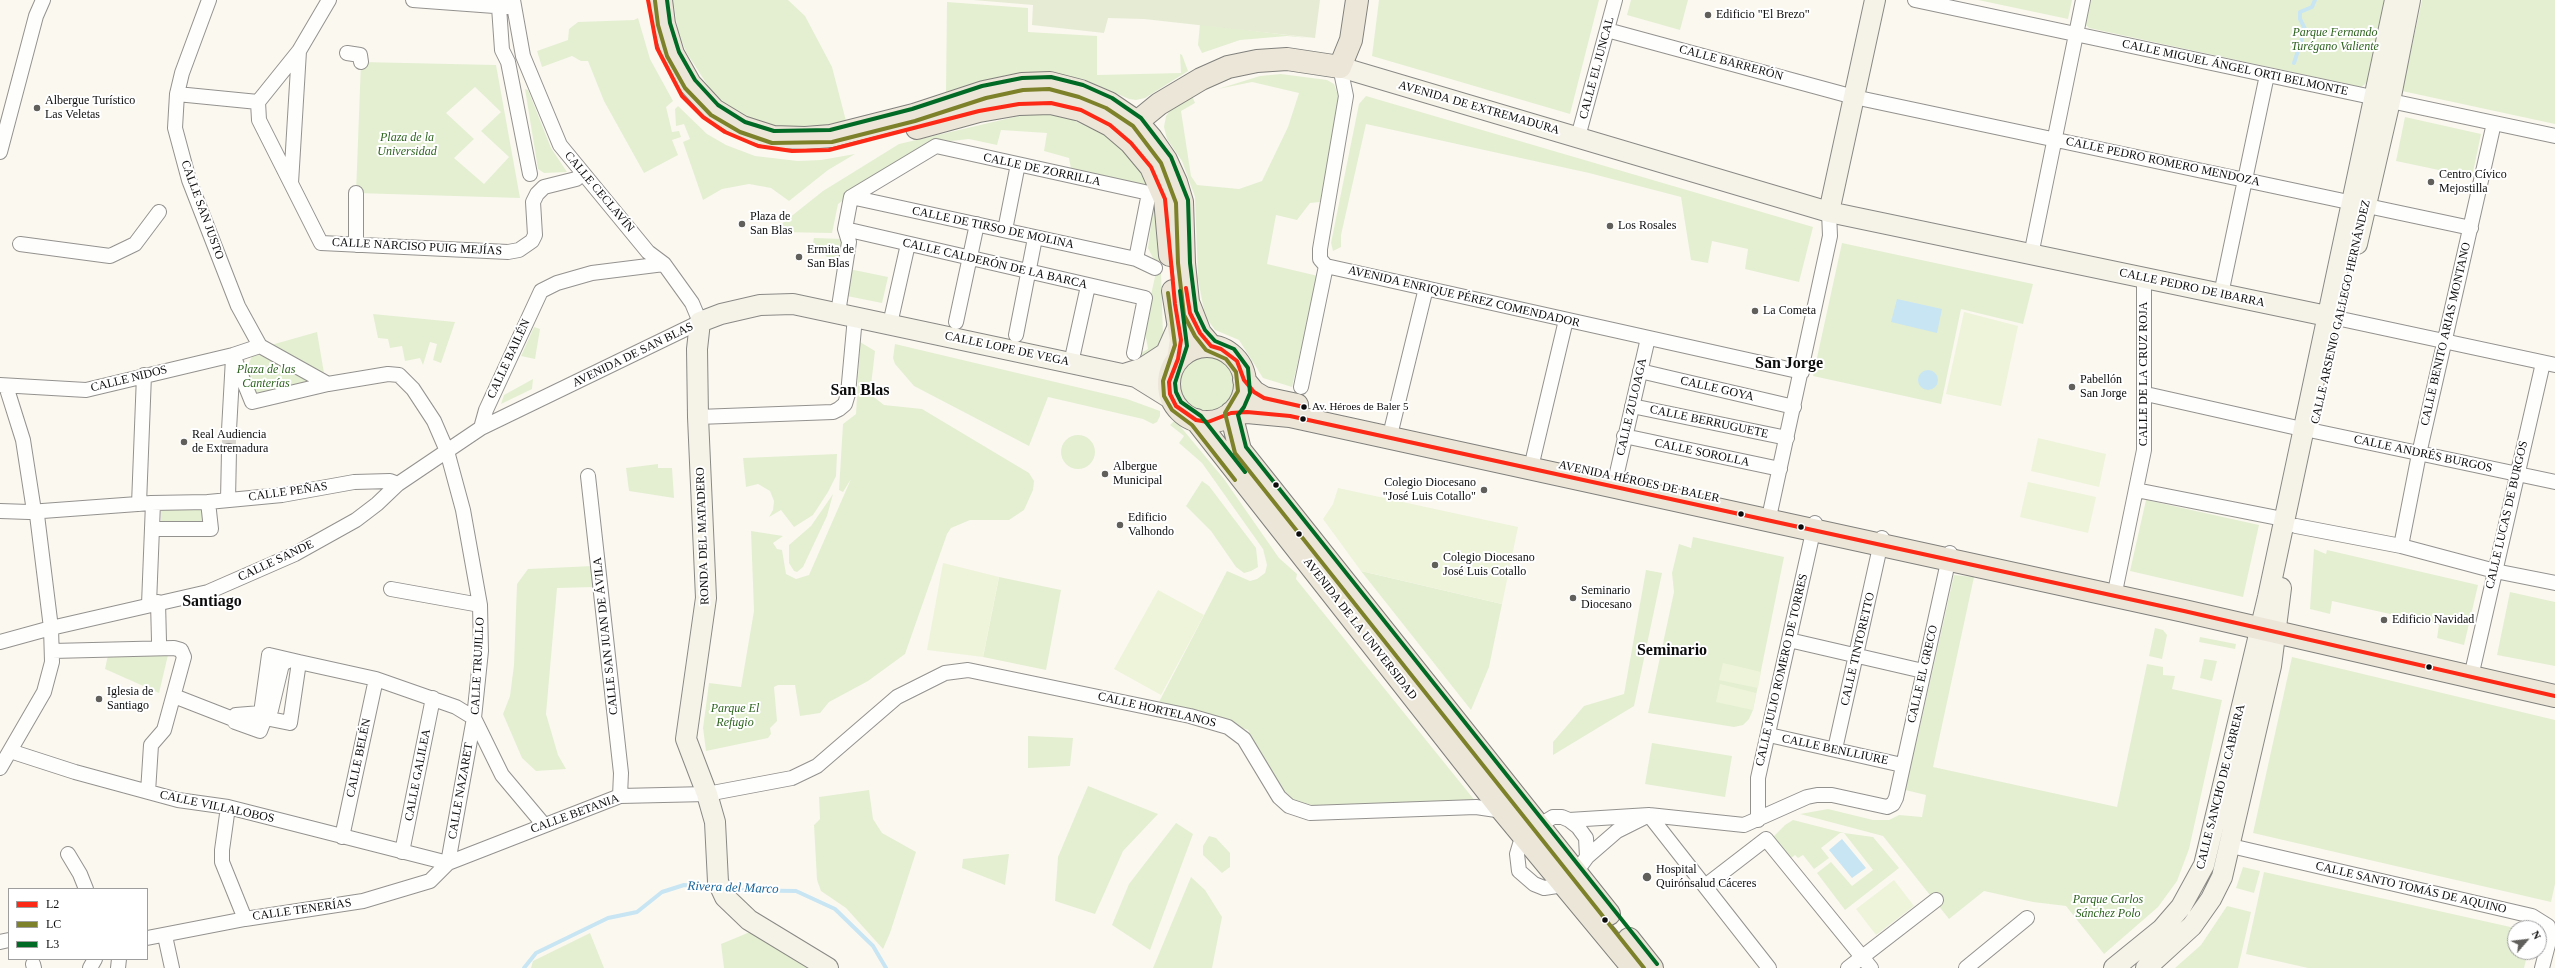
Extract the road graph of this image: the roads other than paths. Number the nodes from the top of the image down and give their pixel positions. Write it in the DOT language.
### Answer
graph roads {
  1 [pos="43,0"];
  2 [pos="209,0"];
  3 [pos="329,0"];
  4 [pos="413,0"];
  5 [pos="648,0"];
  6 [pos="661,0"];
  7 [pos="1342,0"];
  8 [pos="1356,0"];
  9 [pos="1615,0"];
  10 [pos="1875,0"];
  11 [pos="1915,0"];
  12 [pos="2083,0"];
  13 [pos="2395,0"];
  14 [pos="2410,0"];
  15 [pos="514,4"];
  16 [pos="499,7"];
  17 [pos="1607,30"];
  18 [pos="2076,34"];
  19 [pos="299,51"];
  20 [pos="347,53"];
  21 [pos="522,56"];
  22 [pos="361,62"];
  23 [pos="508,62"];
  24 [pos="1340,67"];
  25 [pos="2267,75"];
  26 [pos="177,94"];
  27 [pos="1854,97"];
  28 [pos="2382,100"];
  29 [pos="258,102"];
  30 [pos="1051,103"];
  31 [pos="1137,122"];
  32 [pos="2494,123"];
  33 [pos="2555,136"];
  34 [pos="1578,137"];
  35 [pos="2055,139"];
  36 [pos="0,152"];
  37 [pos="1018,164"];
  38 [pos="530,174"];
  39 [pos="582,174"];
  40 [pos="2244,180"];
  41 [pos="291,184"];
  42 [pos="356,193"];
  43 [pos="1157,196"];
  44 [pos="851,197"];
  45 [pos="2359,204"];
  46 [pos="159,212"];
  47 [pos="1830,212"];
  48 [pos="977,224"];
  49 [pos="2471,228"];
  50 [pos="845,229"];
  51 [pos="1005,230"];
  52 [pos="1035,238"];
  53 [pos="20,244"];
  54 [pos="356,244"];
  55 [pos="908,244"];
  56 [pos="2031,255"];
  57 [pos="970,259"];
  58 [pos="1136,259"];
  59 [pos="664,264"];
  60 [pos="1326,266"];
  61 [pos="1155,268"];
  62 [pos="1028,272"];
  63 [pos="2144,278"];
  64 [pos="1088,286"];
  65 [pos="1426,288"];
  66 [pos="2221,294"];
  67 [pos="844,308"];
  68 [pos="2333,317"];
  69 [pos="1184,319"];
  70 [pos="1566,320"];
  71 [pos="700,322"];
  72 [pos="956,322"];
  73 [pos="890,324"];
  74 [pos="1016,335"];
  75 [pos="1648,338"];
  76 [pos="2444,340"];
  77 [pos="260,346"];
  78 [pos="1211,346"];
  79 [pos="1134,353"];
  80 [pos="233,355"];
  81 [pos="1071,363"];
  82 [pos="1176,363"];
  83 [pos="2549,364"];
  84 [pos="1640,371"];
  85 [pos="1802,372"];
  86 [pos="150,374"];
  87 [pos="1130,376"];
  88 [pos="1244,380"];
  89 [pos="328,384"];
  90 [pos="3,386"];
  91 [pos="1301,387"];
  92 [pos="2146,394"];
  93 [pos="1173,400"];
  94 [pos="1632,406"];
  95 [pos="1794,407"];
  96 [pos="1231,413"];
  97 [pos="1270,414"];
  98 [pos="698,417"];
  99 [pos="1196,420"];
  100 [pos="481,428"];
  101 [pos="1392,428"];
  102 [pos="229,430"];
  103 [pos="2308,430"];
  104 [pos="1624,436"];
  105 [pos="1787,438"];
  106 [pos="229,451"];
  107 [pos="447,451"];
  108 [pos="2419,454"];
  109 [pos="1533,459"];
  110 [pos="1251,463"];
  111 [pos="1780,469"];
  112 [pos="2517,473"];
  113 [pos="588,476"];
  114 [pos="1616,476"];
  115 [pos="2555,482"];
  116 [pos="398,484"];
  117 [pos="2136,490"];
  118 [pos="228,500"];
  119 [pos="208,502"];
  120 [pos="148,503"];
  121 [pos="377,504"];
  122 [pos="0,511"];
  123 [pos="34,511"];
  124 [pos="1770,516"];
  125 [pos="2290,523"];
  126 [pos="1815,526"];
  127 [pos="152,529"];
  128 [pos="1881,544"];
  129 [pos="2401,546"];
  130 [pos="1949,556"];
  131 [pos="2495,570"];
  132 [pos="2555,583"];
  133 [pos="2116,587"];
  134 [pos="391,588"];
  135 [pos="154,603"];
  136 [pos="480,605"];
  137 [pos="2268,626"];
  138 [pos="51,628"];
  139 [pos="1789,640"];
  140 [pos="159,641"];
  141 [pos="0,642"];
  142 [pos="52,651"];
  143 [pos="1857,655"];
  144 [pos="299,662"];
  145 [pos="2472,668"];
  146 [pos="1923,671"];
  147 [pos="376,679"];
  148 [pos="2555,686"];
  149 [pos="174,696"];
  150 [pos="2555,696"];
  151 [pos="433,698"];
  152 [pos="474,718"];
  153 [pos="235,719"];
  154 [pos="1769,735"];
  155 [pos="1835,749"];
  156 [pos="10,751"];
  157 [pos="1902,765"];
  158 [pos="0,768"];
  159 [pos="148,792"];
  160 [pos="707,794"];
  161 [pos="620,796"];
  162 [pos="228,807"];
  163 [pos="1503,811"];
  164 [pos="1649,815"];
  165 [pos="1569,820"];
  166 [pos="1758,820"];
  167 [pos="544,825"];
  168 [pos="1532,832"];
  169 [pos="342,836"];
  170 [pos="2231,846"];
  171 [pos="402,852"];
  172 [pos="68,854"];
  173 [pos="448,864"];
  174 [pos="1575,870"];
  175 [pos="1705,886"];
  176 [pos="86,888"];
  177 [pos="1936,900"];
  178 [pos="245,918"];
  179 [pos="2028,918"];
  180 [pos="165,936"];
  181 [pos="148,938"];
  182 [pos="1867,963"];
  183 [pos="172,968"];
  184 [pos="828,968"];
  185 [pos="1633,968"];
  186 [pos="1652,968"];
  187 [pos="1769,968"];
  188 [pos="1848,968"];
  189 [pos="1966,968"];
  190 [pos="2114,968"];
  191 [pos="2146,968"];
  192 [pos="2542,968"];
  1 -- 36 [label="street"];
  2 -- 26 [label="street, CALLE SAN JUSTO"];
  3 -- 19 [label="street"];
  4 -- 16 [label="street"];
  5 -- 30 [label="main road"];
  6 -- 31 [label="main road"];
  7 -- 24 [label="main road"];
  8 -- 24 [label="main road"];
  9 -- 17 [label="street, CALLE EL JUNCAL"];
  10 -- 27 [label="street"];
  11 -- 18 [label="street, CALLE MIGUEL ÁNGEL ORTI BELMONTE"];
  12 -- 18 [label="street"];
  13 -- 28 [label="street, CALLE ARSENIO GALLEGO HERNÁNDEZ"];
  14 -- 28 [label="street, CALLE ARSENIO GALLEGO HERNÁNDEZ"];
  15 -- 16 [label="street"];
  15 -- 21 [label="street, CALLE CECLAVÍN"];
  16 -- 23 [label="street"];
  17 -- 27 [label="street, CALLE BARRERÓN"];
  17 -- 34 [label="street, CALLE EL JUNCAL"];
  18 -- 25 [label="street, CALLE MIGUEL ÁNGEL ORTI BELMONTE"];
  18 -- 35 [label="street"];
  19 -- 29 [label="street"];
  19 -- 41 [label="street"];
  20 -- 22 [label="street"];
  21 -- 23 [label="street"];
  21 -- 39 [label="street, CALLE CECLAVÍN"];
  23 -- 38 [label="street"];
  24 -- 31 [label="main road, AVENIDA DE EXTREMADURA"];
  24 -- 34 [label="street, AVENIDA DE EXTREMADURA"];
  24 -- 60 [label="street"];
  25 -- 28 [label="street, CALLE MIGUEL ÁNGEL ORTI BELMONTE"];
  25 -- 40 [label="street"];
  26 -- 29 [label="street"];
  26 -- 77 [label="street, CALLE SAN JUSTO"];
  27 -- 35 [label="street, CALLE PEDRO ROMERO MENDOZA"];
  27 -- 47 [label="street"];
  28 -- 32 [label="street, CALLE MIGUEL ÁNGEL ORTI BELMONTE"];
  28 -- 45 [label="street, CALLE ARSENIO GALLEGO HERNÁNDEZ"];
  29 -- 41 [label="street"];
  30 -- 31 [label="main road"];
  30 -- 43 [label="main road"];
  31 -- 43 [label="main road"];
  31 -- 69 [label="main road"];
  32 -- 33 [label="street, CALLE MIGUEL ÁNGEL ORTI BELMONTE"];
  32 -- 49 [label="street, CALLE BENITO ARIAS MONTANO"];
  34 -- 47 [label="street, AVENIDA DE EXTREMADURA"];
  35 -- 40 [label="street, CALLE PEDRO ROMERO MENDOZA"];
  35 -- 56 [label="street"];
  37 -- 43 [label="street, CALLE DE ZORRILLA"];
  37 -- 44 [label="street, CALLE DE ZORRILLA"];
  37 -- 51 [label="street"];
  39 -- 54 [label="street, CALLE NARCISO PUIG MEJÍAS"];
  39 -- 59 [label="street, CALLE CECLAVÍN"];
  40 -- 45 [label="street, CALLE PEDRO ROMERO MENDOZA"];
  40 -- 66 [label="street"];
  41 -- 54 [label="street, CALLE NARCISO PUIG MEJÍAS"];
  42 -- 54 [label="street"];
  43 -- 58 [label="street"];
  43 -- 69 [label="main road"];
  44 -- 48 [label="street, CALLE DE TIRSO DE MOLINA"];
  44 -- 50 [label="street"];
  45 -- 49 [label="street, CALLE PEDRO ROMERO MENDOZA"];
  45 -- 68 [label="street, CALLE ARSENIO GALLEGO HERNÁNDEZ"];
  46 -- 53 [label="street"];
  47 -- 56 [label="street, CALLE PEDRO DE IBARRA"];
  47 -- 85 [label="street"];
  48 -- 51 [label="street, CALLE DE TIRSO DE MOLINA"];
  48 -- 57 [label="street"];
  49 -- 76 [label="street, CALLE BENITO ARIAS MONTANO"];
  50 -- 55 [label="street, CALLE CALDERÓN DE LA BARCA"];
  50 -- 67 [label="street"];
  51 -- 52 [label="street, CALLE DE TIRSO DE MOLINA"];
  52 -- 58 [label="street, CALLE DE TIRSO DE MOLINA"];
  52 -- 62 [label="street"];
  55 -- 57 [label="street, CALLE CALDERÓN DE LA BARCA"];
  55 -- 73 [label="street"];
  56 -- 63 [label="street, CALLE PEDRO DE IBARRA"];
  57 -- 62 [label="street, CALLE CALDERÓN DE LA BARCA"];
  57 -- 72 [label="street"];
  58 -- 61 [label="street, CALLE DE TIRSO DE MOLINA"];
  59 -- 71 [label="street, CALLE CECLAVÍN"];
  59 -- 100 [label="street, CALLE BAILÉN"];
  60 -- 65 [label="street, AVENIDA ENRIQUE PÉREZ COMENDADOR"];
  60 -- 91 [label="street"];
  62 -- 64 [label="street, CALLE CALDERÓN DE LA BARCA"];
  62 -- 74 [label="street"];
  63 -- 66 [label="street, CALLE PEDRO DE IBARRA"];
  63 -- 92 [label="street, CALLE DE LA CRUZ ROJA"];
  64 -- 79 [label="street, CALLE CALDERÓN DE LA BARCA"];
  64 -- 81 [label="street"];
  65 -- 70 [label="street, AVENIDA ENRIQUE PÉREZ COMENDADOR"];
  65 -- 101 [label="street"];
  66 -- 68 [label="street, CALLE PEDRO DE IBARRA"];
  67 -- 71 [label="street, AVENIDA DE SAN BLAS"];
  67 -- 73 [label="street, AVENIDA DE SAN BLAS"];
  67 -- 98 [label="street"];
  68 -- 76 [label="street, CALLE PEDRO DE IBARRA"];
  68 -- 103 [label="street, CALLE ARSENIO GALLEGO HERNÁNDEZ"];
  69 -- 78 [label="main road"];
  69 -- 82 [label="main road"];
  69 -- 87 [label="street, CALLE LOPE DE VEGA"];
  70 -- 75 [label="street, AVENIDA ENRIQUE PÉREZ COMENDADOR"];
  70 -- 109 [label="street"];
  71 -- 98 [label="street, RONDA DEL MATADERO"];
  71 -- 100 [label="street, AVENIDA DE SAN BLAS"];
  73 -- 81 [label="street, CALLE LOPE DE VEGA"];
  75 -- 84 [label="street, CALLE ZULOAGA"];
  75 -- 85 [label="street, AVENIDA ENRIQUE PÉREZ COMENDADOR"];
  76 -- 83 [label="street, CALLE PEDRO DE IBARRA"];
  76 -- 108 [label="street, CALLE BENITO ARIAS MONTANO"];
  77 -- 80 [label="street"];
  77 -- 89 [label="street"];
  78 -- 82 [label="main road"];
  78 -- 88 [label="main road"];
  80 -- 86 [label="street, CALLE NIDOS"];
  80 -- 89 [label="street"];
  80 -- 102 [label="street"];
  81 -- 87 [label="street, CALLE LOPE DE VEGA"];
  82 -- 87 [label="street, CALLE LOPE DE VEGA"];
  82 -- 93 [label="main road"];
  83 -- 112 [label="street, CALLE LUCAS DE BURGOS"];
  84 -- 94 [label="street, CALLE ZULOAGA"];
  84 -- 95 [label="street, CALLE GOYA"];
  85 -- 95 [label="street"];
  86 -- 90 [label="street, CALLE NIDOS"];
  86 -- 120 [label="street"];
  87 -- 93 [label="street, CALLE LOPE DE VEGA"];
  88 -- 96 [label="main road"];
  88 -- 101 [label="main road, AVENIDA HÉROES DE BALER"];
  89 -- 107 [label="street"];
  90 -- 123 [label="street"];
  92 -- 103 [label="street, CALLE ANDRÉS BURGOS"];
  92 -- 117 [label="street, CALLE DE LA CRUZ ROJA"];
  93 -- 99 [label="main road"];
  94 -- 104 [label="street, CALLE ZULOAGA"];
  94 -- 105 [label="street, CALLE BERRUGUETE"];
  95 -- 105 [label="street"];
  96 -- 97 [label="main road, AVENIDA HÉROES DE BALER"];
  96 -- 99 [label="main road"];
  96 -- 110 [label="main road, AVENIDA DE LA UNIVERSIDAD"];
  97 -- 110 [label="main road"];
  97 -- 124 [label="main road, AVENIDA HÉROES DE BALER"];
  98 -- 160 [label="street, RONDA DEL MATADERO"];
  99 -- 163 [label="main road, AVENIDA DE LA UNIVERSIDAD"];
  100 -- 107 [label="street, AVENIDA DE SAN BLAS"];
  101 -- 109 [label="main road, AVENIDA HÉROES DE BALER"];
  103 -- 108 [label="street, CALLE ANDRÉS BURGOS"];
  103 -- 125 [label="street, CALLE ARSENIO GALLEGO HERNÁNDEZ"];
  104 -- 111 [label="street, CALLE SOROLLA"];
  104 -- 114 [label="street, CALLE ZULOAGA"];
  105 -- 111 [label="street"];
  106 -- 118 [label="street"];
  107 -- 116 [label="street, AVENIDA DE SAN BLAS"];
  107 -- 136 [label="street, CALLE TRUJILLO"];
  108 -- 112 [label="street, CALLE ANDRÉS BURGOS"];
  108 -- 129 [label="street, CALLE BENITO ARIAS MONTANO"];
  109 -- 114 [label="main road, AVENIDA HÉROES DE BALER"];
  110 -- 168 [label="main road, AVENIDA DE LA UNIVERSIDAD"];
  111 -- 124 [label="street"];
  112 -- 115 [label="street, CALLE ANDRÉS BURGOS"];
  112 -- 131 [label="street, CALLE LUCAS DE BURGOS"];
  113 -- 161 [label="street, CALLE SAN JUAN DE ÁVILA"];
  114 -- 124 [label="main road, AVENIDA HÉROES DE BALER"];
  116 -- 118 [label="street, CALLE PEÑAS"];
  116 -- 121 [label="street, AVENIDA DE SAN BLAS"];
  117 -- 125 [label="street"];
  117 -- 133 [label="street, CALLE DE LA CRUZ ROJA"];
  118 -- 119 [label="street, CALLE PEÑAS"];
  119 -- 120 [label="street, CALLE PEÑAS"];
  119 -- 127 [label="street"];
  120 -- 123 [label="street, CALLE PEÑAS"];
  120 -- 127 [label="street"];
  121 -- 135 [label="street, CALLE SANDE"];
  122 -- 123 [label="street, CALLE PEÑAS"];
  123 -- 138 [label="street"];
  124 -- 126 [label="main road, AVENIDA HÉROES DE BALER"];
  125 -- 129 [label="street"];
  125 -- 137 [label="street, CALLE ARSENIO GALLEGO HERNÁNDEZ"];
  126 -- 128 [label="main road, AVENIDA HÉROES DE BALER"];
  126 -- 139 [label="street, CALLE JULIO ROMERO DE TORRES"];
  127 -- 135 [label="street"];
  128 -- 130 [label="main road, AVENIDA HÉROES DE BALER"];
  128 -- 143 [label="street, CALLE TINTORETTO"];
  129 -- 131 [label="street"];
  130 -- 133 [label="main road, AVENIDA HÉROES DE BALER"];
  130 -- 137 [label="main road, AVENIDA HÉROES DE BALER"];
  130 -- 146 [label="street, CALLE EL GRECO"];
  131 -- 132 [label="street"];
  131 -- 145 [label="street, CALLE LUCAS DE BURGOS"];
  133 -- 137 [label="main road, AVENIDA HÉROES DE BALER"];
  134 -- 136 [label="street, CALLE TRUJILLO"];
  135 -- 138 [label="street, CALLE SANDE"];
  135 -- 140 [label="street"];
  136 -- 152 [label="street, CALLE TRUJILLO"];
  137 -- 145 [label="main road, AVENIDA HÉROES DE BALER"];
  137 -- 150 [label="main road, AVENIDA HÉROES DE BALER"];
  137 -- 170 [label="street, CALLE SANCHO DE CABRERA"];
  137 -- 190 [label="street, CALLE SANCHO DE CABRERA"];
  138 -- 141 [label="street, CALLE SANDE"];
  138 -- 142 [label="street"];
  139 -- 143 [label="street"];
  139 -- 154 [label="street, CALLE JULIO ROMERO DE TORRES"];
  142 -- 149 [label="street"];
  142 -- 156 [label="street"];
  143 -- 146 [label="street"];
  143 -- 155 [label="street, CALLE TINTORETTO"];
  144 -- 147 [label="street"];
  144 -- 153 [label="street"];
  144 -- 153 [label="street"];
  145 -- 148 [label="main road, AVENIDA HÉROES DE BALER"];
  146 -- 157 [label="street, CALLE EL GRECO"];
  147 -- 151 [label="street"];
  147 -- 169 [label="street, CALLE BELÉN"];
  149 -- 153 [label="street"];
  149 -- 159 [label="street"];
  151 -- 152 [label="street"];
  151 -- 171 [label="street, CALLE GALILEA"];
  152 -- 167 [label="street, CALLE TRUJILLO"];
  152 -- 173 [label="street, CALLE NAZARET"];
  154 -- 155 [label="street, CALLE BENLLIURE"];
  154 -- 166 [label="street, CALLE JULIO ROMERO DE TORRES"];
  155 -- 157 [label="street, CALLE BENLLIURE"];
  156 -- 158 [label="street"];
  156 -- 159 [label="street, CALLE VILLALOBOS"];
  157 -- 166 [label="street, CALLE EL GRECO"];
  159 -- 162 [label="street, CALLE VILLALOBOS"];
  160 -- 161 [label="street, CALLE BETANIA"];
  160 -- 163 [label="street, CALLE HORTELANOS"];
  160 -- 184 [label="street, RONDA DEL MATADERO"];
  161 -- 167 [label="street, CALLE BETANIA"];
  162 -- 169 [label="street, CALLE VILLALOBOS"];
  162 -- 178 [label="street"];
  163 -- 168 [label="main road, AVENIDA DE LA UNIVERSIDAD"];
  164 -- 165 [label="street"];
  164 -- 166 [label="street"];
  164 -- 174 [label="street"];
  164 -- 175 [label="street"];
  165 -- 168 [label="street"];
  165 -- 174 [label="street"];
  167 -- 173 [label="street, CALLE BETANIA"];
  168 -- 174 [label="main road, AVENIDA DE LA UNIVERSIDAD"];
  169 -- 171 [label="street, CALLE VILLALOBOS"];
  170 -- 191 [label="street, CALLE SANCHO DE CABRERA"];
  170 -- 192 [label="street, CALLE SANTO TOMÁS DE AQUINO"];
  171 -- 173 [label="street, CALLE VILLALOBOS"];
  172 -- 176 [label="street"];
  173 -- 178 [label="street, CALLE TENERÍAS"];
  174 -- 185 [label="main road, AVENIDA DE LA UNIVERSIDAD"];
  174 -- 186 [label="main road, AVENIDA DE LA UNIVERSIDAD"];
  175 -- 182 [label="street"];
  175 -- 187 [label="street"];
  177 -- 182 [label="street"];
  178 -- 180 [label="street, CALLE TENERÍAS"];
  179 -- 189 [label="street"];
  180 -- 181 [label="street, CALLE TENERÍAS"];
  180 -- 183 [label="street"];
  182 -- 188 [label="street"];
}
